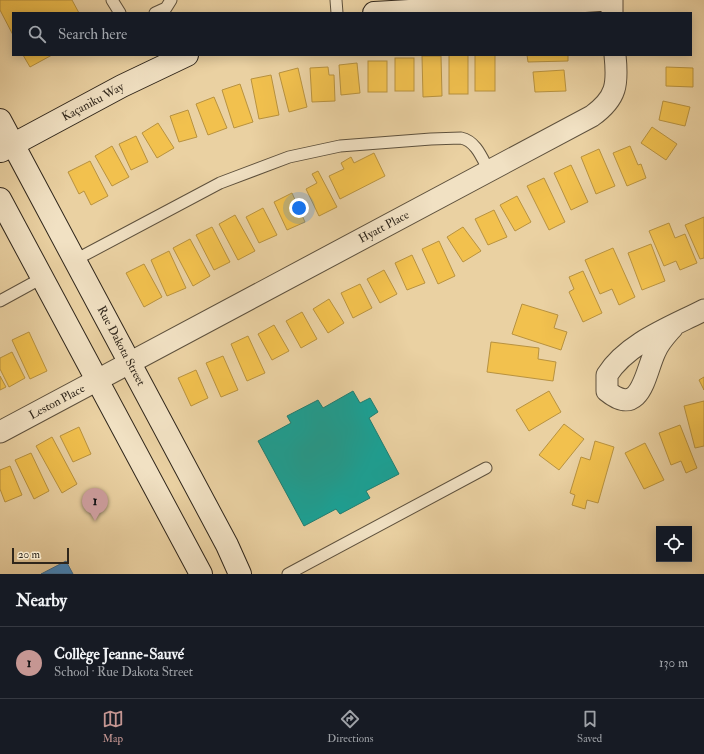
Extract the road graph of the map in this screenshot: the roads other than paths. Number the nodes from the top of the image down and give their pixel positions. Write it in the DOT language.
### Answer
graph roads {
  1 [pos="112,0"];
  2 [pos="171,0"];
  3 [pos="336,0"];
  4 [pos="602,0"];
  5 [pos="612,0"];
  6 [pos="119,12"];
  7 [pos="157,12"];
  8 [pos="337,12"];
  9 [pos="392,12"];
  10 [pos="612,12"];
  11 [pos="180,56"];
  12 [pos="614,56"];
  13 [pos="0,120"];
  14 [pos="7,148"];
  15 [pos="489,171"];
  16 [pos="0,199"];
  17 [pos="75,260"];
  18 [pos="42,278"];
  19 [pos="0,301"];
  20 [pos="704,310"];
  21 [pos="673,327"];
  22 [pos="113,371"];
  23 [pos="0,432"];
  24 [pos="486,468"];
  25 [pos="201,574"];
  26 [pos="240,574"];
  27 [pos="288,574"];
  1 -- 6 [label="lane"];
  2 -- 7 [label="lane"];
  3 -- 8 [label="lane"];
  4 -- 9 [label="main road"];
  5 -- 10 [label="street"];
  11 -- 14 [label="main road, Kaçaniku Way"];
  12 -- 15 [label="street, Hyatt Place"];
  13 -- 14 [label="main road, Rue Dakota Street"];
  14 -- 17 [label="main road, Rue Dakota Street"];
  15 -- 17 [label="lane"];
  15 -- 22 [label="street, Hyatt Place"];
  16 -- 18 [label="main road, Rue Dakota Street"];
  17 -- 22 [label="main road, Rue Dakota Street"];
  18 -- 19 [label="lane"];
  18 -- 22 [label="main road, Rue Dakota Street"];
  20 -- 21 [label="street"];
  22 -- 23 [label="street, Leston Place"];
  22 -- 25 [label="main road, Rue Dakota Street"];
  22 -- 26 [label="main road, Rue Dakota Street"];
  24 -- 27 [label="lane"];
}
